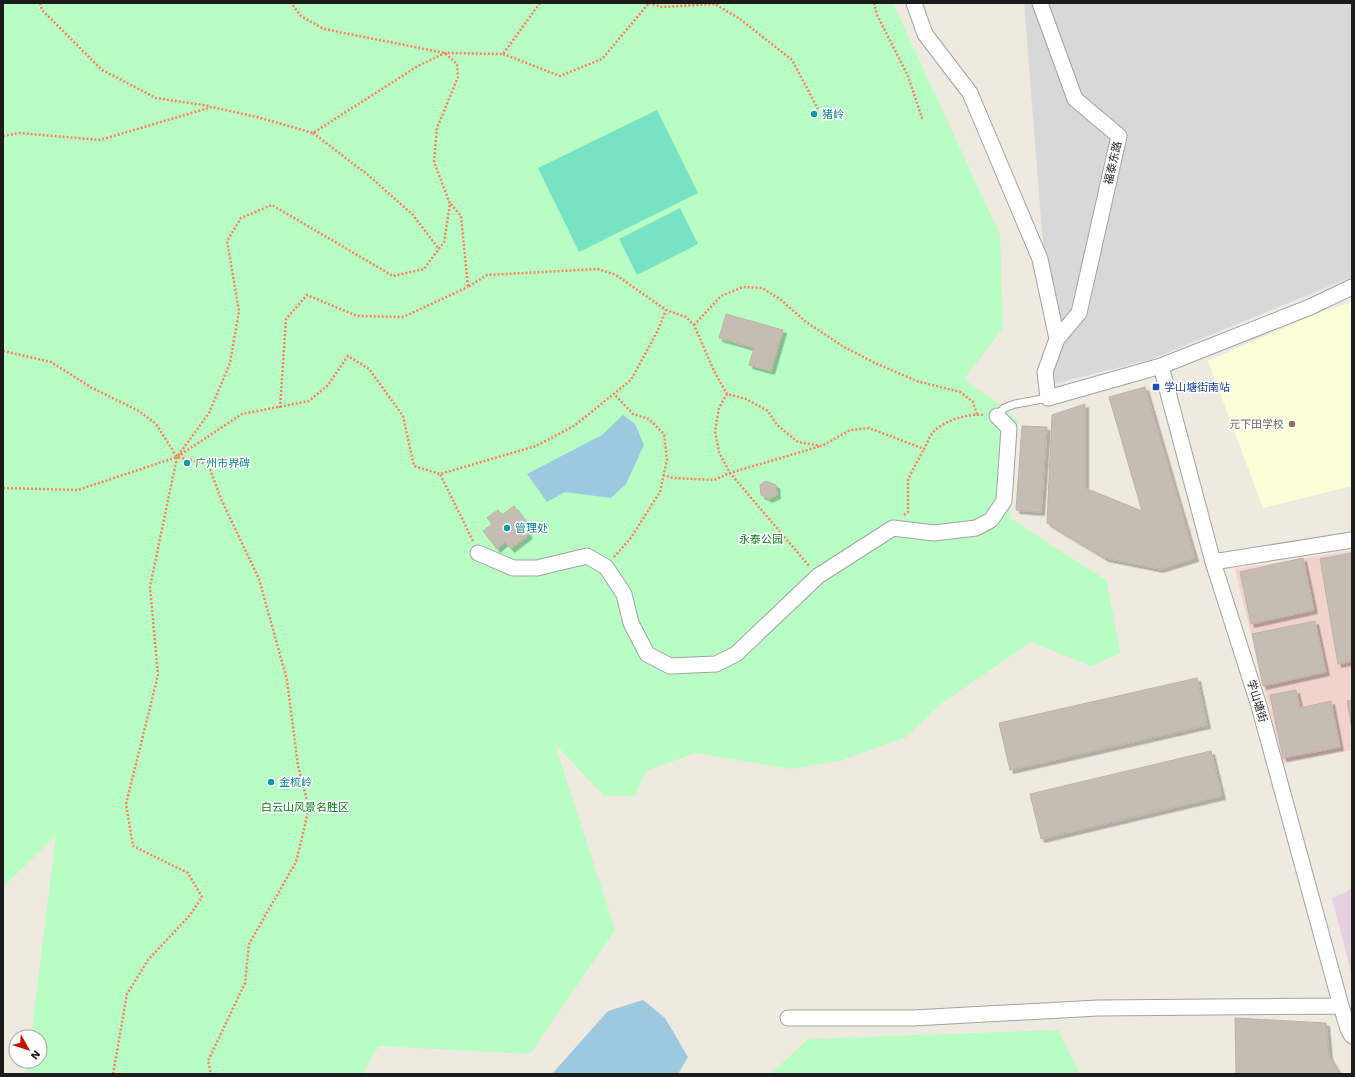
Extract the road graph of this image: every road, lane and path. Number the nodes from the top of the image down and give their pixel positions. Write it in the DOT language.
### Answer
graph roads {
  1 [pos="40,3"];
  2 [pos="291,3"];
  3 [pos="540,3"];
  4 [pos="649,3"];
  5 [pos="874,3"];
  6 [pos="914,3"];
  7 [pos="1040,3"];
  8 [pos="445,53"];
  9 [pos="503,54"];
  10 [pos="212,107"];
  11 [pos="818,110"];
  12 [pos="923,122"];
  13 [pos="313,132"];
  14 [pos="3,136"];
  15 [pos="450,204"];
  16 [pos="439,249"];
  17 [pos="468,287"];
  18 [pos="1352,287"];
  19 [pos="666,310"];
  20 [pos="694,325"];
  21 [pos="1057,339"];
  22 [pos="3,351"];
  23 [pos="1161,366"];
  24 [pos="614,394"];
  25 [pos="727,394"];
  26 [pos="1048,398"];
  27 [pos="280,408"];
  28 [pos="977,414"];
  29 [pos="997,416"];
  30 [pos="822,446"];
  31 [pos="924,449"];
  32 [pos="177,457"];
  33 [pos="730,473"];
  34 [pos="440,474"];
  35 [pos="663,475"];
  36 [pos="3,488"];
  37 [pos="893,528"];
  38 [pos="1352,540"];
  39 [pos="478,553"];
  40 [pos="1213,562"];
  41 [pos="606,567"];
  42 [pos="818,576"];
  43 [pos="1341,1006"];
  44 [pos="788,1018"];
  45 [pos="1352,1036"];
  46 [pos="113,1074"];
  47 [pos="211,1074"];
  1 -- 10 [label="path"];
  2 -- 8 [label="path"];
  3 -- 9 [label="path"];
  4 -- 9 [label="path"];
  4 -- 11 [label="path"];
  5 -- 12 [label="path"];
  6 -- 21 [label="street"];
  7 -- 21 [label="street, 福泰东路"];
  8 -- 9 [label="path"];
  8 -- 13 [label="path"];
  8 -- 15 [label="path"];
  10 -- 13 [label="path"];
  10 -- 14 [label="path"];
  13 -- 16 [label="path"];
  15 -- 16 [label="path"];
  15 -- 17 [label="path"];
  16 -- 32 [label="path"];
  17 -- 19 [label="path"];
  17 -- 27 [label="path"];
  18 -- 23 [label="street"];
  19 -- 20 [label="path"];
  19 -- 24 [label="path"];
  20 -- 25 [label="path"];
  20 -- 28 [label="path"];
  21 -- 26 [label="street"];
  22 -- 32 [label="path"];
  23 -- 26 [label="street"];
  23 -- 40 [label="street, 学山塘街"];
  24 -- 34 [label="path"];
  24 -- 35 [label="path"];
  25 -- 30 [label="path"];
  25 -- 33 [label="path"];
  26 -- 29 [label="lane"];
  27 -- 32 [label="path"];
  27 -- 34 [label="path"];
  28 -- 29 [label="path"];
  28 -- 31 [label="path"];
  29 -- 37 [label="street"];
  30 -- 31 [label="path"];
  30 -- 33 [label="path"];
  31 -- 37 [label="path"];
  32 -- 36 [label="path"];
  32 -- 46 [label="path"];
  32 -- 47 [label="path"];
  33 -- 35 [label="path"];
  33 -- 42 [label="path"];
  34 -- 39 [label="path"];
  35 -- 41 [label="path"];
  37 -- 42 [label="street"];
  38 -- 40 [label="street"];
  39 -- 41 [label="street"];
  40 -- 43 [label="street, 学山塘街"];
  41 -- 42 [label="street"];
  43 -- 44 [label="street"];
  43 -- 45 [label="street, 学山塘街"];
}
